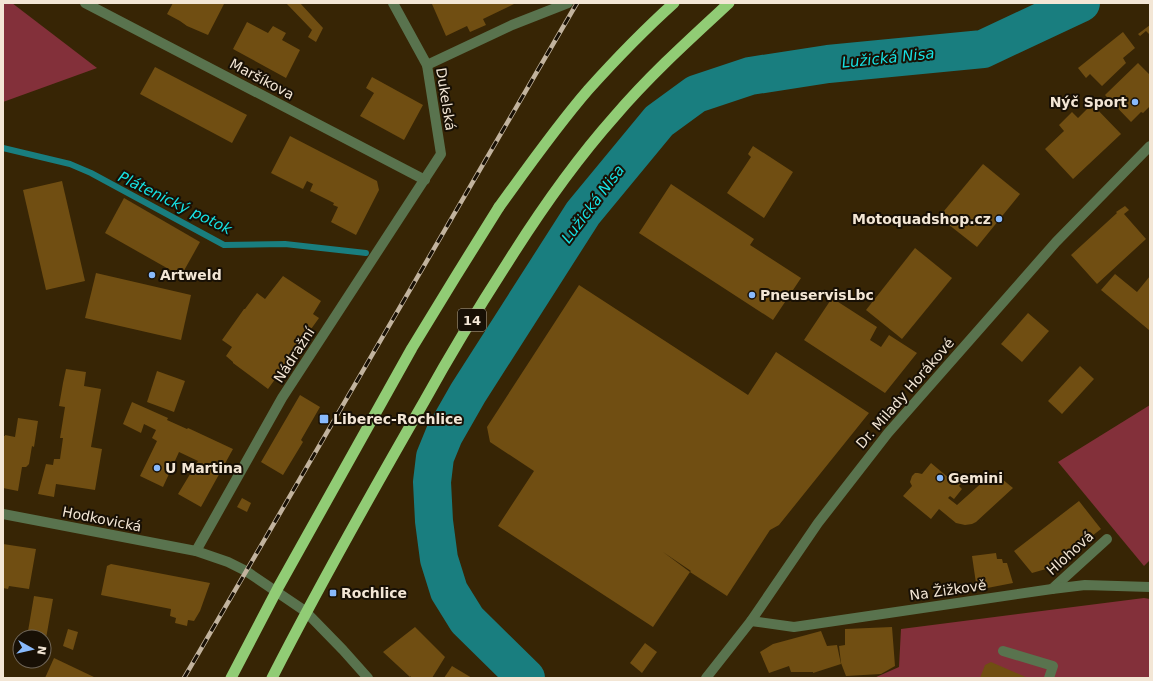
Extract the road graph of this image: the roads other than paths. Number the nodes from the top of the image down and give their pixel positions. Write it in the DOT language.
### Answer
graph roads {
  1 [pos="85,3"];
  2 [pos="393,3"];
  3 [pos="568,3"];
  4 [pos="674,3"];
  5 [pos="729,3"];
  6 [pos="427,65"];
  7 [pos="1150,146"];
  8 [pos="425,180"];
  9 [pos="3,514"];
  10 [pos="1107,539"];
  11 [pos="196,551"];
  12 [pos="1150,587"];
  13 [pos="1052,589"];
  14 [pos="751,621"];
  15 [pos="1003,650"];
  16 [pos="231,678"];
  17 [pos="272,678"];
  18 [pos="368,678"];
  19 [pos="706,678"];
  20 [pos="1049,678"];
  1 -- 8 [label="street, Maršíkova"];
  2 -- 6 [label="street, Dukelská"];
  3 -- 6 [label="street"];
  4 -- 16 [label="highway, 14, bridge"];
  5 -- 17 [label="highway, 14, bridge"];
  6 -- 8 [label="street, Dukelská"];
  7 -- 14 [label="street, Dr. Milady Horákové"];
  8 -- 11 [label="street, Nádražní"];
  9 -- 11 [label="street, Hodkovická"];
  10 -- 13 [label="street, Hlohová"];
  11 -- 18 [label="street, Hodkovická"];
  12 -- 13 [label="street, Na Žižkově"];
  13 -- 14 [label="street, Na Žižkově"];
  14 -- 19 [label="street, Dr. Milady Horákové"];
  15 -- 20 [label="street"];
}
